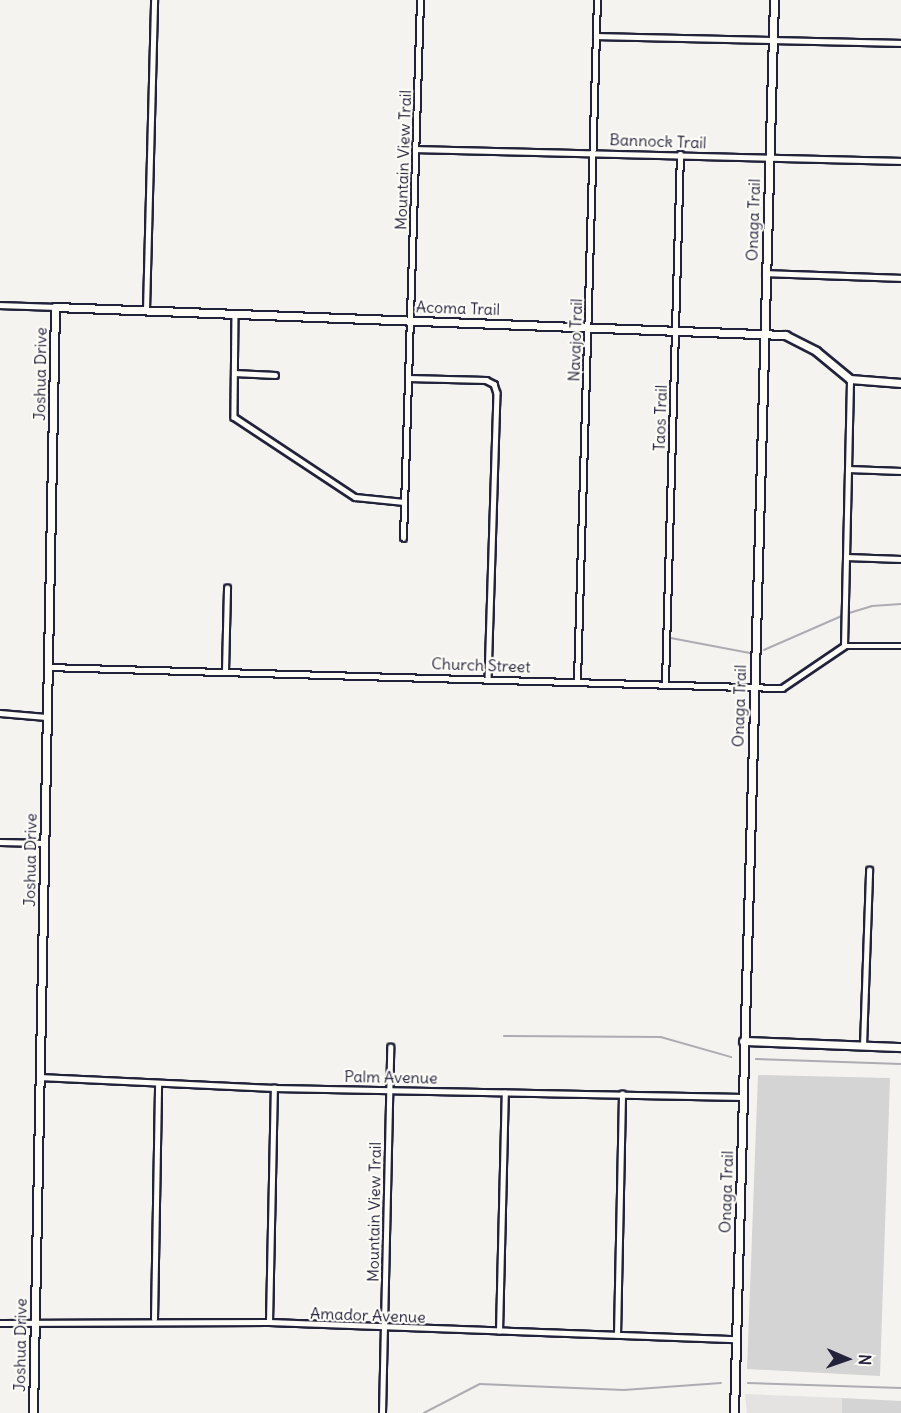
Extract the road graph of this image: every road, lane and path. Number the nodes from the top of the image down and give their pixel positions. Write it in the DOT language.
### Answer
graph roads {
  1 [pos="154,0"];
  2 [pos="420,0"];
  3 [pos="597,0"];
  4 [pos="774,0"];
  5 [pos="596,36"];
  6 [pos="772,38"];
  7 [pos="901,43"];
  8 [pos="415,149"];
  9 [pos="593,151"];
  10 [pos="680,154"];
  11 [pos="768,156"];
  12 [pos="901,161"];
  13 [pos="765,273"];
  14 [pos="901,278"];
  15 [pos="0,305"];
  16 [pos="55,307"];
  17 [pos="146,310"];
  18 [pos="235,313"];
  19 [pos="410,320"];
  20 [pos="587,326"];
  21 [pos="674,330"];
  22 [pos="762,333"];
  23 [pos="234,374"];
  24 [pos="275,375"];
  25 [pos="408,378"];
  26 [pos="850,379"];
  27 [pos="901,383"];
  28 [pos="848,469"];
  29 [pos="901,471"];
  30 [pos="404,502"];
  31 [pos="403,538"];
  32 [pos="846,557"];
  33 [pos="901,559"];
  34 [pos="227,588"];
  35 [pos="844,646"];
  36 [pos="901,646"];
  37 [pos="47,667"];
  38 [pos="225,671"];
  39 [pos="488,677"];
  40 [pos="577,680"];
  41 [pos="665,683"];
  42 [pos="753,686"];
  43 [pos="0,713"];
  44 [pos="46,717"];
  45 [pos="0,842"];
  46 [pos="44,843"];
  47 [pos="869,870"];
  48 [pos="743,1041"];
  49 [pos="862,1046"];
  50 [pos="390,1047"];
  51 [pos="901,1047"];
  52 [pos="39,1077"];
  53 [pos="158,1084"];
  54 [pos="274,1088"];
  55 [pos="389,1090"];
  56 [pos="505,1093"];
  57 [pos="622,1094"];
  58 [pos="742,1097"];
  59 [pos="154,1320"];
  60 [pos="269,1322"];
  61 [pos="0,1323"];
  62 [pos="34,1324"];
  63 [pos="384,1328"];
  64 [pos="500,1331"];
  65 [pos="617,1335"];
  66 [pos="736,1339"];
  67 [pos="33,1413"];
  68 [pos="382,1413"];
  69 [pos="734,1413"];
  1 -- 17 [label="street"];
  2 -- 8 [label="street, Mountain View Trail"];
  3 -- 5 [label="street, Navajo Trail"];
  4 -- 6 [label="street, Onaga Trail"];
  5 -- 6 [label="street"];
  5 -- 9 [label="street, Navajo Trail"];
  6 -- 7 [label="street"];
  6 -- 11 [label="street, Onaga Trail"];
  8 -- 9 [label="street, Bannock Trail"];
  8 -- 19 [label="street, Mountain View Trail"];
  9 -- 10 [label="street, Bannock Trail"];
  9 -- 20 [label="street, Navajo Trail"];
  10 -- 11 [label="street, Bannock Trail"];
  10 -- 21 [label="street, Taos Trail"];
  11 -- 12 [label="street, Bannock Trail"];
  11 -- 13 [label="street, Onaga Trail"];
  13 -- 14 [label="street"];
  13 -- 22 [label="street, Onaga Trail"];
  15 -- 16 [label="street, Acoma Trail"];
  16 -- 17 [label="street, Acoma Trail"];
  16 -- 37 [label="street, Joshua Drive"];
  17 -- 18 [label="street, Acoma Trail"];
  18 -- 19 [label="street, Acoma Trail"];
  18 -- 23 [label="street"];
  19 -- 20 [label="street, Acoma Trail"];
  19 -- 25 [label="street, Mountain View Trail"];
  20 -- 21 [label="street, Acoma Trail"];
  20 -- 40 [label="street, Navajo Trail"];
  21 -- 22 [label="street, Acoma Trail"];
  21 -- 41 [label="street, Taos Trail"];
  22 -- 26 [label="street, Acoma Trail"];
  22 -- 42 [label="street, Onaga Trail"];
  23 -- 24 [label="street"];
  23 -- 30 [label="street"];
  25 -- 30 [label="street, Mountain View Trail"];
  25 -- 39 [label="street"];
  26 -- 27 [label="street"];
  26 -- 28 [label="street"];
  28 -- 29 [label="street"];
  28 -- 32 [label="street"];
  30 -- 31 [label="street, Mountain View Trail"];
  32 -- 33 [label="street"];
  32 -- 35 [label="street"];
  34 -- 38 [label="street"];
  35 -- 36 [label="street"];
  35 -- 42 [label="street, Church Street"];
  37 -- 38 [label="street, Church Street"];
  37 -- 44 [label="street, Joshua Drive"];
  38 -- 39 [label="street, Church Street"];
  39 -- 40 [label="street, Church Street"];
  40 -- 41 [label="street, Church Street"];
  41 -- 42 [label="street, Church Street"];
  42 -- 48 [label="street, Onaga Trail"];
  43 -- 44 [label="street"];
  44 -- 46 [label="street, Joshua Drive"];
  45 -- 46 [label="street"];
  46 -- 52 [label="street, Joshua Drive"];
  47 -- 49 [label="street"];
  48 -- 49 [label="street"];
  48 -- 58 [label="street, Onaga Trail"];
  49 -- 51 [label="street"];
  50 -- 55 [label="street, Mountain View Trail"];
  52 -- 53 [label="street, Palm Avenue"];
  52 -- 62 [label="street, Joshua Drive"];
  53 -- 54 [label="street, Palm Avenue"];
  53 -- 59 [label="street"];
  54 -- 55 [label="street, Palm Avenue"];
  54 -- 60 [label="street"];
  55 -- 56 [label="street, Palm Avenue"];
  55 -- 63 [label="street, Mountain View Trail"];
  56 -- 57 [label="street, Palm Avenue"];
  56 -- 64 [label="street"];
  57 -- 58 [label="street, Palm Avenue"];
  57 -- 65 [label="street"];
  58 -- 66 [label="street, Onaga Trail"];
  59 -- 60 [label="street, Amador Avenue"];
  59 -- 62 [label="street, Amador Avenue"];
  60 -- 63 [label="street, Amador Avenue"];
  61 -- 62 [label="street, Amador Avenue"];
  62 -- 67 [label="street, Joshua Drive"];
  63 -- 64 [label="street, Amador Avenue"];
  63 -- 68 [label="street, Mountain View Trail"];
  64 -- 65 [label="street, Amador Avenue"];
  65 -- 66 [label="street, Amador Avenue"];
  66 -- 69 [label="street, Onaga Trail"];
}
